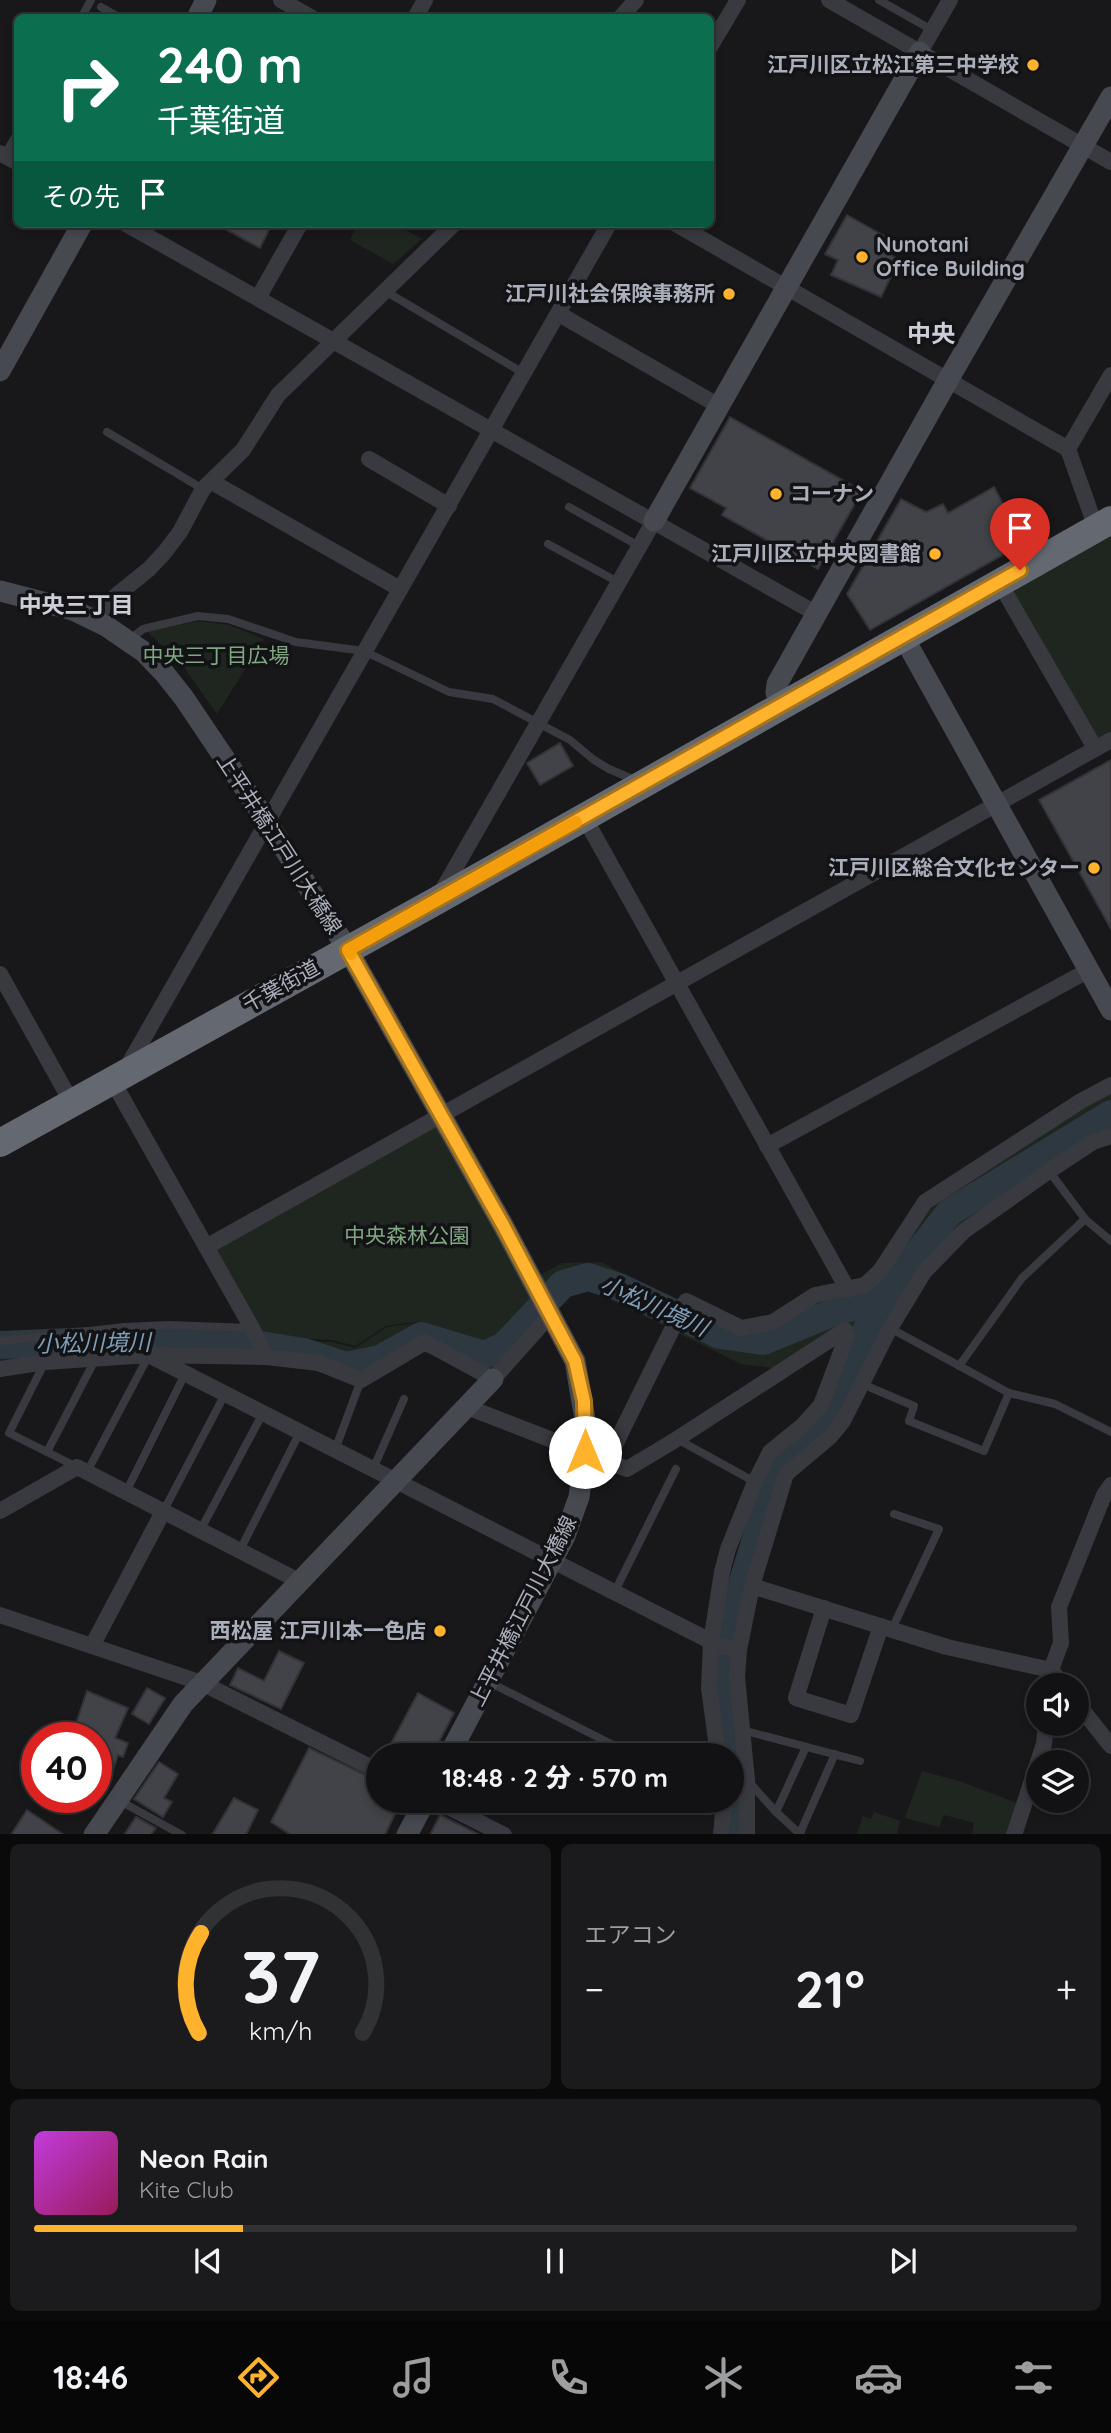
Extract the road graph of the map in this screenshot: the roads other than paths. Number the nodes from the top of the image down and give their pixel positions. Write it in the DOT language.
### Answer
graph roads {
  1 [pos="281,0"];
  2 [pos="636,0"];
  3 [pos="738,0"];
  4 [pos="829,0"];
  5 [pos="879,0"];
  6 [pos="950,0"];
  7 [pos="101,7"];
  8 [pos="113,14"];
  9 [pos="305,14"];
  10 [pos="624,14"];
  11 [pos="932,30"];
  12 [pos="714,40"];
  13 [pos="920,52"];
  14 [pos="1111,97"];
  15 [pos="1083,147"];
  16 [pos="1111,162"];
  17 [pos="80,228"];
  18 [pos="133,228"];
  19 [pos="298,228"];
  20 [pos="450,228"];
  21 [pos="607,228"];
  22 [pos="683,228"];
  23 [pos="786,287"];
  24 [pos="385,291"];
  25 [pos="258,298"];
  26 [pos="559,314"];
  27 [pos="334,341"];
  28 [pos="0,371"];
  29 [pos="525,374"];
  30 [pos="1111,375"];
  31 [pos="948,380"];
  32 [pos="719,406"];
  33 [pos="493,431"];
  34 [pos="107,432"];
  35 [pos="1068,449"];
  36 [pos="369,459"];
  37 [pos="208,486"];
  38 [pos="449,506"];
  39 [pos="569,507"];
  40 [pos="654,521"];
  41 [pos="1104,524"];
  42 [pos="548,544"];
  43 [pos="639,546"];
  44 [pos="618,582"];
  45 [pos="999,583"];
  46 [pos="400,589"];
  47 [pos="0,591"];
  48 [pos="817,614"];
  49 [pos="95,620"];
  50 [pos="903,636"];
  51 [pos="129,640"];
  52 [pos="364,652"];
  53 [pos="783,703"];
  54 [pos="537,722"];
  55 [pos="1111,740"];
  56 [pos="1095,748"];
  57 [pos="642,783"];
  58 [pos="996,804"];
  59 [pos="584,817"];
  60 [pos="268,823"];
  61 [pos="436,901"];
  62 [pos="348,950"];
  63 [pos="1089,970"];
  64 [pos="0,974"];
  65 [pos="678,984"];
  66 [pos="1111,1010"];
  67 [pos="118,1076"];
  68 [pos="1111,1085"];
  69 [pos="72,1102"];
  70 [pos="441,1115"];
  71 [pos="1111,1136"];
  72 [pos="0,1143"];
  73 [pos="768,1146"];
  74 [pos="1049,1171"];
  75 [pos="1085,1219"];
  76 [pos="1111,1241"];
  77 [pos="206,1247"];
  78 [pos="848,1290"];
  79 [pos="548,1306"];
  80 [pos="890,1328"];
  81 [pos="253,1331"];
  82 [pos="3,1341"];
  83 [pos="264,1353"];
  84 [pos="149,1355"];
  85 [pos="96,1358"];
  86 [pos="45,1362"];
  87 [pos="959,1366"];
  88 [pos="0,1369"];
  89 [pos="186,1374"];
  90 [pos="493,1379"];
  91 [pos="361,1380"];
  92 [pos="862,1384"];
  93 [pos="1009,1393"];
  94 [pos="225,1394"];
  95 [pos="404,1399"];
  96 [pos="467,1407"];
  97 [pos="263,1413"];
  98 [pos="300,1432"];
  99 [pos="1111,1432"];
  100 [pos="677,1439"];
  101 [pos="335,1450"];
  102 [pos="47,1452"];
  103 [pos="585,1452"];
  104 [pos="607,1461"];
  105 [pos="82,1469"];
  106 [pos="373,1469"];
  107 [pos="676,1469"];
  108 [pos="395,1480"];
  109 [pos="755,1482"];
  110 [pos="126,1492"];
  111 [pos="1109,1493"];
  112 [pos="164,1510"];
  113 [pos="0,1511"];
  114 [pos="894,1514"];
  115 [pos="756,1520"];
  116 [pos="201,1530"];
  117 [pos="240,1550"];
  118 [pos="552,1561"];
  119 [pos="299,1581"];
  120 [pos="752,1586"];
  121 [pos="614,1593"];
  122 [pos="824,1608"];
  123 [pos="0,1615"];
  124 [pos="886,1628"];
  125 [pos="716,1644"];
  126 [pos="92,1646"];
  127 [pos="739,1650"];
  128 [pos="1033,1673"];
  129 [pos="1052,1673"];
  130 [pos="489,1682"];
  131 [pos="202,1683"];
  132 [pos="1089,1718"];
  133 [pos="742,1730"];
  134 [pos="1045,1736"];
  135 [pos="456,1743"];
  136 [pos="610,1743"];
  137 [pos="716,1743"];
  138 [pos="1111,1746"];
  139 [pos="806,1747"];
  140 [pos="835,1754"];
  141 [pos="860,1761"];
  142 [pos="366,1765"];
  143 [pos="747,1780"];
  144 [pos="117,1800"];
  145 [pos="776,1812"];
  146 [pos="419,1813"];
  147 [pos="461,1813"];
  148 [pos="724,1813"];
  149 [pos="95,1834"];
  150 [pos="180,1834"];
  151 [pos="408,1834"];
  152 [pos="502,1834"];
  153 [pos="722,1834"];
  154 [pos="747,1834"];
  155 [pos="801,1834"];
  156 [pos="1014,1834"];
  1 -- 9 [label="street"];
  2 -- 10 [label="street"];
  3 -- 12 [label="street"];
  4 -- 13 [label="street"];
  5 -- 11 [label="lane"];
  6 -- 11 [label="street"];
  7 -- 8 [label="lane"];
  11 -- 13 [label="street"];
  13 -- 15 [label="street"];
  13 -- 23 [label="street"];
  14 -- 15 [label="street"];
  15 -- 16 [label="street"];
  15 -- 31 [label="street"];
  17 -- 28 [label="street"];
  18 -- 25 [label="street"];
  19 -- 25 [label="street"];
  20 -- 24 [label="street"];
  21 -- 26 [label="street"];
  22 -- 23 [label="street"];
  23 -- 31 [label="street"];
  23 -- 32 [label="street"];
  24 -- 27 [label="street"];
  24 -- 29 [label="lane"];
  25 -- 27 [label="street"];
  26 -- 29 [label="street"];
  26 -- 32 [label="street"];
  27 -- 33 [label="street"];
  27 -- 37 [label="street"];
  29 -- 33 [label="street"];
  30 -- 35 [label="street"];
  31 -- 35 [label="street"];
  31 -- 48 [label="street"];
  32 -- 40 [label="street"];
  33 -- 38 [label="street"];
  33 -- 40 [label="street"];
  34 -- 37 [label="lane"];
  35 -- 41 [label="street"];
  36 -- 38 [label="street"];
  37 -- 46 [label="street"];
  37 -- 49 [label="street"];
  38 -- 46 [label="street"];
  39 -- 43 [label="lane"];
  40 -- 43 [label="street"];
  40 -- 48 [label="street"];
  41 -- 45 [label="highway, 千葉街道"];
  42 -- 44 [label="lane"];
  43 -- 44 [label="street"];
  44 -- 54 [label="street"];
  45 -- 50 [label="highway, 千葉街道"];
  45 -- 56 [label="street"];
  46 -- 52 [label="street"];
  47 -- 49 [label="street, 上平井橋江戸川大橋線"];
  48 -- 53 [label="street"];
  49 -- 51 [label="street, 上平井橋江戸川大橋線"];
  50 -- 53 [label="highway, 千葉街道"];
  50 -- 58 [label="street"];
  51 -- 52 [label="lane"];
  51 -- 60 [label="street, 上平井橋江戸川大橋線"];
  52 -- 54 [label="lane"];
  52 -- 60 [label="street"];
  53 -- 57 [label="highway, 千葉街道"];
  54 -- 57 [label="lane"];
  54 -- 61 [label="street"];
  55 -- 56 [label="street"];
  56 -- 58 [label="street"];
  57 -- 59 [label="highway, 千葉街道"];
  58 -- 63 [label="street"];
  58 -- 65 [label="street"];
  59 -- 61 [label="highway, 千葉街道"];
  59 -- 65 [label="street"];
  60 -- 62 [label="street, 上平井橋江戸川大橋線"];
  60 -- 67 [label="street"];
  61 -- 62 [label="highway, 千葉街道"];
  62 -- 67 [label="highway, 千葉街道"];
  62 -- 70 [label="street, 上平井橋江戸川大橋線"];
  63 -- 66 [label="street"];
  63 -- 73 [label="street"];
  64 -- 69 [label="street"];
  65 -- 70 [label="street"];
  65 -- 73 [label="street"];
  67 -- 69 [label="highway, 千葉街道"];
  67 -- 77 [label="street"];
  68 -- 78 [label="street"];
  69 -- 72 [label="highway, 千葉街道"];
  70 -- 77 [label="street"];
  70 -- 79 [label="street, 上平井橋江戸川大橋線"];
  71 -- 74 [label="street"];
  73 -- 78 [label="street"];
  74 -- 75 [label="lane"];
  74 -- 80 [label="street"];
  75 -- 76 [label="lane"];
  75 -- 87 [label="lane"];
  77 -- 81 [label="street"];
  78 -- 104 [label="street"];
  79 -- 90 [label="street"];
  79 -- 103 [label="street, 上平井橋江戸川大橋線"];
  80 -- 87 [label="lane"];
  80 -- 92 [label="street"];
  81 -- 82 [label="lane"];
  81 -- 83 [label="street"];
  83 -- 84 [label="street"];
  83 -- 91 [label="street"];
  84 -- 85 [label="street"];
  84 -- 89 [label="street"];
  84 -- 105 [label="lane"];
  85 -- 86 [label="street"];
  85 -- 102 [label="lane"];
  86 -- 88 [label="street"];
  86 -- 102 [label="lane"];
  87 -- 93 [label="lane"];
  89 -- 94 [label="street"];
  89 -- 110 [label="lane"];
  90 -- 91 [label="street"];
  90 -- 96 [label="street"];
  91 -- 101 [label="lane"];
  92 -- 93 [label="lane"];
  92 -- 115 [label="street"];
  93 -- 99 [label="lane"];
  94 -- 97 [label="street"];
  94 -- 112 [label="lane"];
  95 -- 106 [label="lane"];
  96 -- 103 [label="street"];
  96 -- 108 [label="street"];
  97 -- 98 [label="street"];
  97 -- 116 [label="lane"];
  98 -- 101 [label="street"];
  98 -- 117 [label="lane"];
  100 -- 104 [label="street"];
  100 -- 109 [label="lane"];
  100 -- 109 [label="street"];
  101 -- 106 [label="street"];
  102 -- 105 [label="lane"];
  103 -- 104 [label="street"];
  103 -- 118 [label="street, 上平井橋江戸川大橋線"];
  105 -- 110 [label="street"];
  105 -- 113 [label="street"];
  106 -- 108 [label="street"];
  107 -- 121 [label="lane"];
  108 -- 118 [label="street"];
  108 -- 119 [label="street"];
  109 -- 115 [label="street"];
  110 -- 112 [label="street"];
  111 -- 129 [label="street"];
  112 -- 116 [label="street"];
  112 -- 126 [label="street"];
  114 -- 124 [label="lane"];
  115 -- 120 [label="street"];
  115 -- 125 [label="street"];
  116 -- 117 [label="street"];
  117 -- 119 [label="street"];
  118 -- 121 [label="street"];
  118 -- 130 [label="street, 上平井橋江戸川大橋線"];
  119 -- 131 [label="street"];
  120 -- 122 [label="street"];
  120 -- 127 [label="street"];
  121 -- 125 [label="street"];
  122 -- 124 [label="street"];
  122 -- 124 [label="street"];
  123 -- 126 [label="street"];
  124 -- 128 [label="street"];
  125 -- 127 [label="street"];
  125 -- 137 [label="street"];
  126 -- 131 [label="street"];
  127 -- 133 [label="street"];
  130 -- 135 [label="street, 上平井橋江戸川大橋線"];
  130 -- 136 [label="lane"];
  131 -- 142 [label="street"];
  131 -- 144 [label="street"];
  132 -- 138 [label="street"];
  133 -- 139 [label="lane"];
  133 -- 143 [label="street"];
  134 -- 156 [label="street"];
  139 -- 140 [label="lane"];
  139 -- 145 [label="lane"];
  140 -- 141 [label="lane"];
  140 -- 155 [label="lane"];
  143 -- 145 [label="lane"];
  143 -- 154 [label="street"];
  144 -- 149 [label="street"];
  144 -- 150 [label="lane"];
  145 -- 155 [label="lane"];
  146 -- 151 [label="street"];
  147 -- 152 [label="street"];
  148 -- 153 [label="street"];
}
